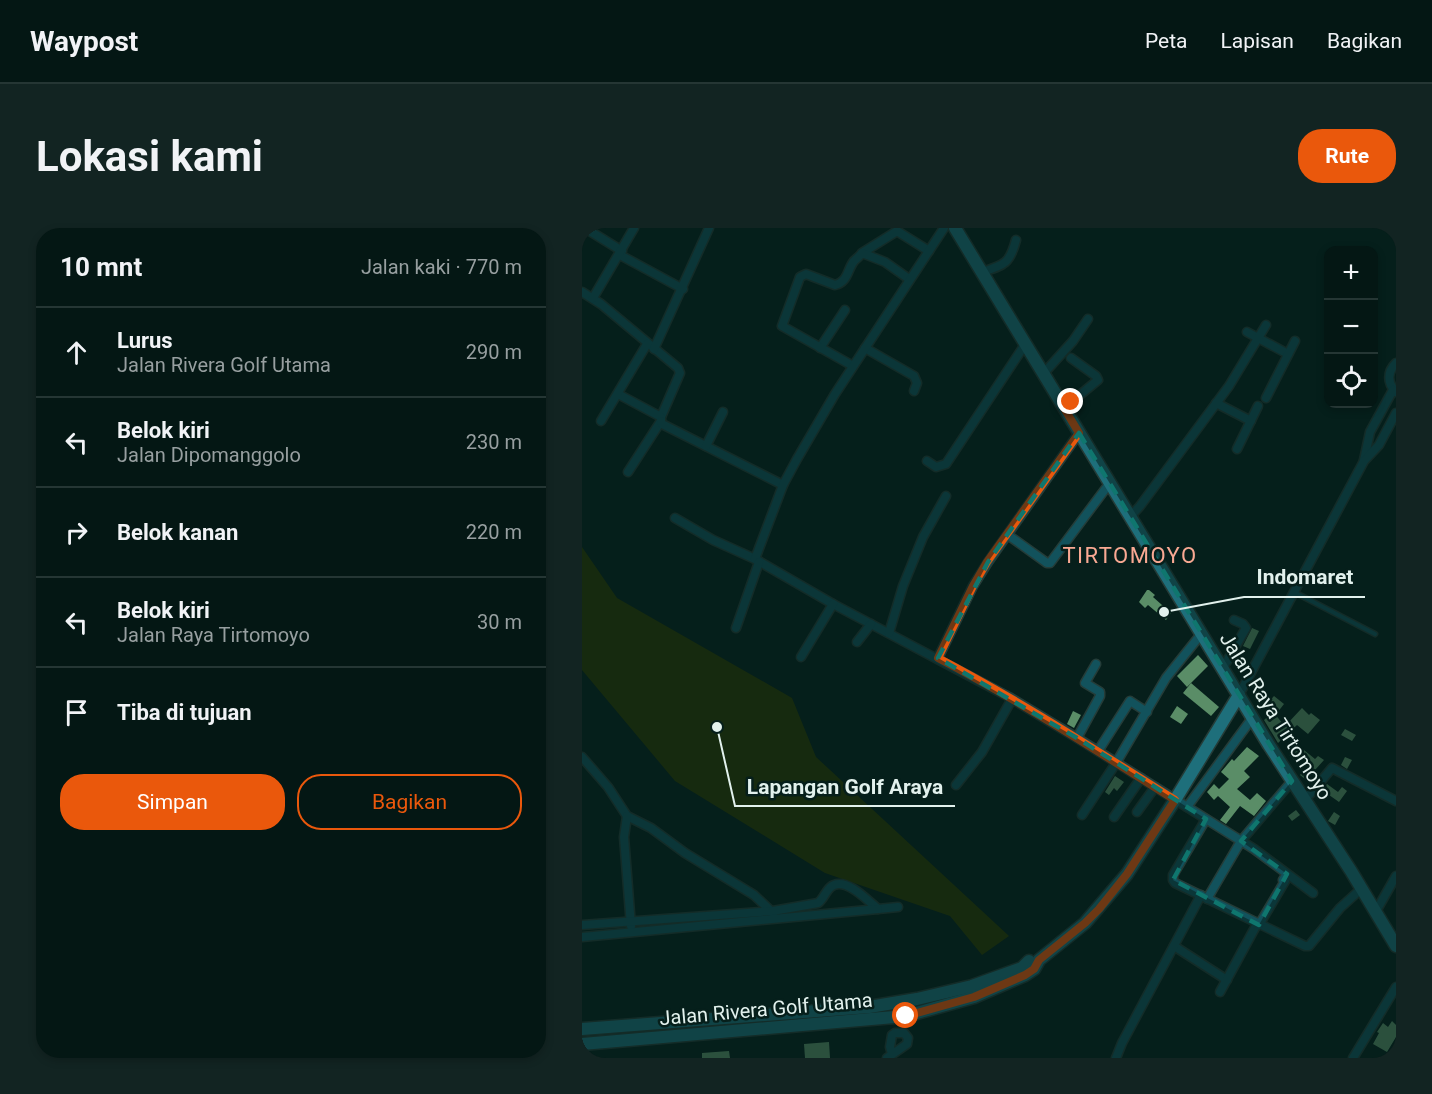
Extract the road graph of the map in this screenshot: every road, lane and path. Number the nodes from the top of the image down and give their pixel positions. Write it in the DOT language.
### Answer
graph roads {
  1 [pos="585,228"];
  2 [pos="634,228"];
  3 [pos="709,228"];
  4 [pos="944,228"];
  5 [pos="955,228"];
  6 [pos="1016,240"];
  7 [pos="929,251"];
  8 [pos="621,253"];
  9 [pos="862,253"];
  10 [pos="982,273"];
  11 [pos="909,279"];
  12 [pos="683,289"];
  13 [pos="582,292"];
  14 [pos="593,298"];
  15 [pos="845,310"];
  16 [pos="1088,319"];
  17 [pos="1266,325"];
  18 [pos="1247,332"];
  19 [pos="1258,338"];
  20 [pos="1295,341"];
  21 [pos="1026,343"];
  22 [pos="651,347"];
  23 [pos="820,348"];
  24 [pos="865,348"];
  25 [pos="1288,354"];
  26 [pos="1071,358"];
  27 [pos="1396,363"];
  28 [pos="853,366"];
  29 [pos="1044,373"];
  30 [pos="1394,391"];
  31 [pos="914,392"];
  32 [pos="618,394"];
  33 [pos="1266,398"];
  34 [pos="1216,403"];
  35 [pos="1258,406"];
  36 [pos="1064,408"];
  37 [pos="723,412"];
  38 [pos="1396,413"];
  39 [pos="661,419"];
  40 [pos="601,421"];
  41 [pos="1251,421"];
  42 [pos="1079,433"];
  43 [pos="706,446"];
  44 [pos="1238,448"];
  45 [pos="1364,460"];
  46 [pos="927,461"];
  47 [pos="628,472"];
  48 [pos="1109,484"];
  49 [pos="783,485"];
  50 [pos="946,496"];
  51 [pos="1130,517"];
  52 [pos="675,518"];
  53 [pos="1008,535"];
  54 [pos="757,560"];
  55 [pos="1293,592"];
  56 [pos="833,604"];
  57 [pos="1234,620"];
  58 [pos="871,624"];
  59 [pos="736,628"];
  60 [pos="889,633"];
  61 [pos="1202,633"];
  62 [pos="1375,634"];
  63 [pos="857,642"];
  64 [pos="801,657"];
  65 [pos="938,658"];
  66 [pos="1096,664"];
  67 [pos="1223,668"];
  68 [pos="1239,695"];
  69 [pos="1012,699"];
  70 [pos="1148,712"];
  71 [pos="1253,717"];
  72 [pos="1077,738"];
  73 [pos="1098,751"];
  74 [pos="582,757"];
  75 [pos="1116,763"];
  76 [pos="1141,778"];
  77 [pos="1292,781"];
  78 [pos="956,785"];
  79 [pos="1155,787"];
  80 [pos="1175,800"];
  81 [pos="1305,800"];
  82 [pos="1396,801"];
  83 [pos="1187,807"];
  84 [pos="1137,812"];
  85 [pos="1082,815"];
  86 [pos="627,816"];
  87 [pos="1114,817"];
  88 [pos="1206,819"];
  89 [pos="1240,841"];
  90 [pos="1287,874"];
  91 [pos="1396,876"];
  92 [pos="1360,889"];
  93 [pos="1313,893"];
  94 [pos="1204,897"];
  95 [pos="898,908"];
  96 [pos="879,909"];
  97 [pos="1375,913"];
  98 [pos="773,915"];
  99 [pos="631,922"];
  100 [pos="1258,924"];
  101 [pos="582,925"];
  102 [pos="632,932"];
  103 [pos="582,937"];
  104 [pos="1174,946"];
  105 [pos="1396,946"];
  106 [pos="1040,959"];
  107 [pos="1227,980"];
  108 [pos="1396,987"];
  109 [pos="1220,992"];
  110 [pos="950,998"];
  111 [pos="917,999"];
  112 [pos="920,1014"];
  113 [pos="582,1029"];
  114 [pos="582,1044"];
  115 [pos="1116,1058"];
  116 [pos="1353,1058"];
  1 -- 8 [label="street"];
  2 -- 8 [label="street"];
  3 -- 12 [label="street"];
  4 -- 7 [label="street"];
  5 -- 10 [label="street, Jalan Raya Tirtomoyo"];
  6 -- 10 [label="street"];
  7 -- 9 [label="street"];
  7 -- 11 [label="street"];
  8 -- 12 [label="street"];
  8 -- 14 [label="street"];
  9 -- 11 [label="street"];
  9 -- 23 [label="street"];
  10 -- 21 [label="street, Jalan Raya Tirtomoyo"];
  11 -- 24 [label="street"];
  12 -- 22 [label="street"];
  13 -- 14 [label="street"];
  14 -- 22 [label="street"];
  15 -- 23 [label="street"];
  16 -- 29 [label="street"];
  17 -- 19 [label="street"];
  18 -- 19 [label="street"];
  19 -- 25 [label="street"];
  19 -- 34 [label="street"];
  20 -- 25 [label="street"];
  21 -- 29 [label="street, Jalan Raya Tirtomoyo"];
  21 -- 46 [label="street"];
  22 -- 32 [label="street"];
  22 -- 39 [label="street"];
  23 -- 28 [label="street"];
  24 -- 28 [label="street"];
  24 -- 31 [label="street"];
  25 -- 33 [label="street"];
  26 -- 36 [label="street"];
  27 -- 30 [label="street"];
  28 -- 49 [label="street"];
  29 -- 36 [label="street, Jalan Raya Tirtomoyo"];
  30 -- 45 [label="street"];
  32 -- 39 [label="street"];
  32 -- 40 [label="street"];
  34 -- 41 [label="street"];
  34 -- 51 [label="street"];
  35 -- 41 [label="street"];
  36 -- 42 [label="street, Jalan Raya Tirtomoyo"];
  37 -- 43 [label="street"];
  38 -- 45 [label="street"];
  39 -- 43 [label="street"];
  39 -- 47 [label="street"];
  41 -- 44 [label="street"];
  42 -- 48 [label="street, Jalan Raya Tirtomoyo"];
  42 -- 53 [label="street"];
  43 -- 49 [label="street"];
  45 -- 55 [label="street"];
  48 -- 51 [label="street, Jalan Raya Tirtomoyo"];
  48 -- 53 [label="street"];
  49 -- 54 [label="street"];
  50 -- 60 [label="street"];
  51 -- 61 [label="street, Jalan Raya Tirtomoyo"];
  52 -- 54 [label="street"];
  53 -- 65 [label="street"];
  54 -- 56 [label="street"];
  54 -- 59 [label="street"];
  55 -- 62 [label="lane"];
  55 -- 68 [label="street"];
  56 -- 58 [label="street"];
  56 -- 64 [label="street"];
  57 -- 67 [label="street"];
  58 -- 60 [label="street"];
  58 -- 63 [label="street"];
  60 -- 65 [label="street"];
  61 -- 67 [label="street, Jalan Raya Tirtomoyo"];
  61 -- 70 [label="street"];
  65 -- 69 [label="street"];
  66 -- 72 [label="street"];
  67 -- 68 [label="street, Jalan Raya Tirtomoyo"];
  68 -- 71 [label="street, Jalan Raya Tirtomoyo"];
  68 -- 80 [label="street, Jalan Rivera Golf Utama"];
  69 -- 72 [label="street"];
  69 -- 78 [label="street"];
  70 -- 73 [label="street"];
  70 -- 75 [label="street"];
  71 -- 77 [label="street, Jalan Raya Tirtomoyo"];
  71 -- 83 [label="street"];
  72 -- 73 [label="street"];
  73 -- 75 [label="street"];
  74 -- 86 [label="street"];
  75 -- 76 [label="street"];
  75 -- 85 [label="street"];
  76 -- 79 [label="street"];
  76 -- 87 [label="street"];
  77 -- 81 [label="street, Jalan Raya Tirtomoyo"];
  77 -- 89 [label="street"];
  79 -- 80 [label="street"];
  79 -- 84 [label="street"];
  80 -- 83 [label="street"];
  80 -- 106 [label="street, Jalan Rivera Golf Utama"];
  81 -- 82 [label="street"];
  81 -- 92 [label="street, Jalan Raya Tirtomoyo"];
  83 -- 88 [label="street"];
  86 -- 98 [label="street"];
  86 -- 99 [label="street"];
  88 -- 89 [label="street"];
  88 -- 94 [label="street"];
  89 -- 90 [label="street"];
  89 -- 94 [label="street"];
  90 -- 93 [label="street"];
  90 -- 100 [label="street"];
  91 -- 97 [label="street"];
  92 -- 97 [label="street, Jalan Raya Tirtomoyo"];
  92 -- 100 [label="street"];
  94 -- 100 [label="street"];
  94 -- 104 [label="street"];
  95 -- 96 [label="street"];
  96 -- 98 [label="street"];
  96 -- 98 [label="street"];
  97 -- 105 [label="street, Jalan Raya Tirtomoyo"];
  98 -- 99 [label="street"];
  98 -- 102 [label="street"];
  99 -- 101 [label="street"];
  99 -- 102 [label="street"];
  100 -- 107 [label="street"];
  102 -- 103 [label="street"];
  104 -- 107 [label="street"];
  104 -- 115 [label="street"];
  106 -- 110 [label="street, Jalan Rivera Golf Utama"];
  106 -- 110 [label="street, Jalan Rivera Golf Utama"];
  107 -- 109 [label="street"];
  108 -- 116 [label="street"];
  110 -- 111 [label="street, Jalan Rivera Golf Utama"];
  110 -- 112 [label="street, Jalan Rivera Golf Utama"];
  111 -- 112 [label="street"];
  111 -- 113 [label="street, Jalan Rivera Golf Utama"];
  112 -- 114 [label="street, Jalan Rivera Golf Utama"];
}
